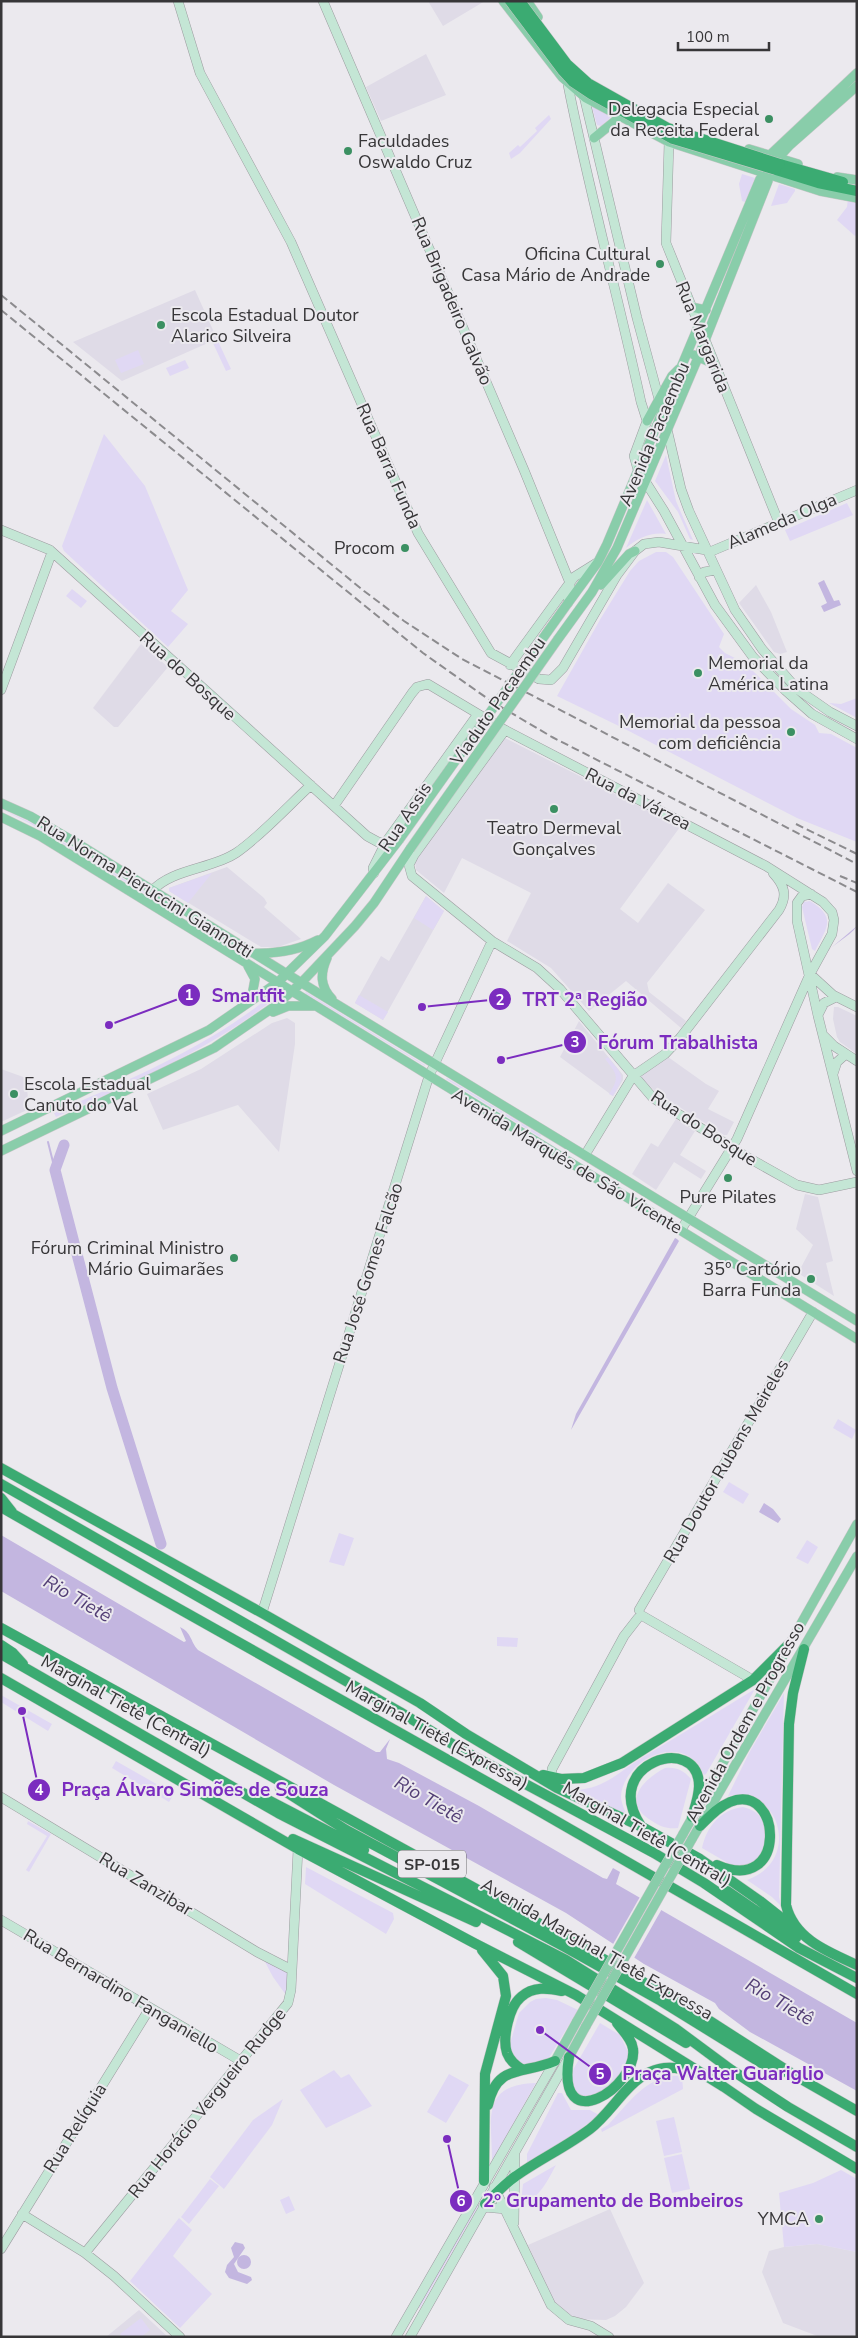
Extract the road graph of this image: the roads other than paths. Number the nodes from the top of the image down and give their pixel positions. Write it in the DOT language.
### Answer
graph roads {
  1 [pos="178,1"];
  2 [pos="323,1"];
  3 [pos="503,1"];
  4 [pos="510,1"];
  5 [pos="520,1"];
  6 [pos="526,1"];
  7 [pos="857,73"];
  8 [pos="583,74"];
  9 [pos="568,85"];
  10 [pos="857,86"];
  11 [pos="584,97"];
  12 [pos="620,117"];
  13 [pos="594,138"];
  14 [pos="669,142"];
  15 [pos="857,182"];
  16 [pos="855,196"];
  17 [pos="619,243"];
  18 [pos="606,247"];
  19 [pos="691,307"];
  20 [pos="706,310"];
  21 [pos="699,328"];
  22 [pos="704,342"];
  23 [pos="688,353"];
  24 [pos="698,357"];
  25 [pos="714,364"];
  26 [pos="683,366"];
  27 [pos="658,399"];
  28 [pos="663,413"];
  29 [pos="647,421"];
  30 [pos="667,429"];
  31 [pos="638,470"];
  32 [pos="645,482"];
  33 [pos="857,490"];
  34 [pos="779,523"];
  35 [pos="1,530"];
  36 [pos="683,546"];
  37 [pos="635,551"];
  38 [pos="52,552"];
  39 [pos="708,552"];
  40 [pos="598,562"];
  41 [pos="716,570"];
  42 [pos="699,577"];
  43 [pos="570,582"];
  44 [pos="592,592"];
  45 [pos="568,603"];
  46 [pos="510,665"];
  47 [pos="1,690"];
  48 [pos="478,714"];
  49 [pos="857,726"];
  50 [pos="505,730"];
  51 [pos="460,737"];
  52 [pos="857,739"];
  53 [pos="485,756"];
  54 [pos="311,784"];
  55 [pos="1,803"];
  56 [pos="334,806"];
  57 [pos="1,817"];
  58 [pos="367,836"];
  59 [pos="386,842"];
  60 [pos="412,852"];
  61 [pos="378,857"];
  62 [pos="766,866"];
  63 [pos="374,873"];
  64 [pos="152,890"];
  65 [pos="811,894"];
  66 [pos="779,910"];
  67 [pos="797,921"];
  68 [pos="325,936"];
  69 [pos="492,941"];
  70 [pos="253,953"];
  71 [pos="328,955"];
  72 [pos="247,964"];
  73 [pos="287,974"];
  74 [pos="810,974"];
  75 [pos="277,983"];
  76 [pos="301,983"];
  77 [pos="292,992"];
  78 [pos="836,997"];
  79 [pos="251,1001"];
  80 [pos="337,1005"];
  81 [pos="315,1006"];
  82 [pos="857,1007"];
  83 [pos="818,1016"];
  84 [pos="255,1021"];
  85 [pos="822,1034"];
  86 [pos="846,1054"];
  87 [pos="857,1061"];
  88 [pos="435,1064"];
  89 [pos="430,1076"];
  90 [pos="633,1076"];
  91 [pos="833,1077"];
  92 [pos="1,1131"];
  93 [pos="732,1148"];
  94 [pos="1,1150"];
  95 [pos="585,1155"];
  96 [pos="857,1170"];
  97 [pos="857,1182"];
  98 [pos="688,1218"];
  99 [pos="681,1230"];
  100 [pos="813,1312"];
  101 [pos="857,1321"];
  102 [pos="857,1339"];
  103 [pos="1,1468"];
  104 [pos="1,1484"];
  105 [pos="1,1498"];
  106 [pos="1,1507"];
  107 [pos="12,1513"];
  108 [pos="857,1524"];
  109 [pos="857,1556"];
  110 [pos="262,1613"];
  111 [pos="639,1614"];
  112 [pos="1,1628"];
  113 [pos="790,1643"];
  114 [pos="1,1645"];
  115 [pos="804,1648"];
  116 [pos="1,1654"];
  117 [pos="27,1669"];
  118 [pos="1,1678"];
  119 [pos="753,1680"];
  120 [pos="259,1769"];
  121 [pos="530,1772"];
  122 [pos="552,1778"];
  123 [pos="238,1789"];
  124 [pos="1,1797"];
  125 [pos="692,1817"];
  126 [pos="700,1826"];
  127 [pos="642,1827"];
  128 [pos="269,1831"];
  129 [pos="298,1849"];
  130 [pos="700,1859"];
  131 [pos="704,1883"];
  132 [pos="494,1908"];
  133 [pos="1,1920"];
  134 [pos="798,1931"];
  135 [pos="474,1943"];
  136 [pos="816,1945"];
  137 [pos="857,1965"];
  138 [pos="292,1970"];
  139 [pos="857,1978"];
  140 [pos="832,1980"];
  141 [pos="857,1986"];
  142 [pos="857,1994"];
  143 [pos="576,1995"];
  144 [pos="150,2008"];
  145 [pos="612,2016"];
  146 [pos="569,2057"];
  147 [pos="555,2061"];
  148 [pos="240,2062"];
  149 [pos="730,2069"];
  150 [pos="523,2070"];
  151 [pos="794,2076"];
  152 [pos="724,2087"];
  153 [pos="857,2111"];
  154 [pos="486,2116"];
  155 [pos="857,2147"];
  156 [pos="515,2150"];
  157 [pos="857,2169"];
  158 [pos="514,2177"];
  159 [pos="484,2181"];
  160 [pos="496,2189"];
  161 [pos="484,2206"];
  162 [pos="506,2209"];
  163 [pos="22,2214"];
  164 [pos="514,2228"];
  165 [pos="1,2249"];
  166 [pos="85,2253"];
  167 [pos="180,2337"];
  168 [pos="396,2337"];
  169 [pos="410,2337"];
  170 [pos="609,2337"];
  1 -- 46 [label="street, Rua Barra Funda"];
  2 -- 43 [label="street, Rua Brigadeiro Galvão"];
  3 -- 9 [label="main road"];
  4 -- 16 [label="highway, bridge"];
  5 -- 15 [label="highway, bridge"];
  6 -- 8 [label="main road"];
  7 -- 10 [label="main road"];
  8 -- 11 [label="street"];
  8 -- 15 [label="main road"];
  9 -- 11 [label="main road"];
  9 -- 18 [label="street"];
  11 -- 12 [label="main road"];
  11 -- 13 [label="street"];
  12 -- 13 [label="main road"];
  12 -- 14 [label="main road"];
  13 -- 17 [label="street"];
  14 -- 16 [label="main road"];
  14 -- 19 [label="street, Rua Margarida"];
  17 -- 18 [label="street"];
  17 -- 27 [label="street"];
  18 -- 29 [label="street"];
  19 -- 20 [label="main road"];
  19 -- 21 [label="street, Rua Margarida"];
  20 -- 21 [label="main road, Avenida Pacaembu"];
  20 -- 22 [label="main road, Avenida Pacaembu"];
  21 -- 22 [label="street, Rua Margarida"];
  21 -- 23 [label="main road, Avenida Pacaembu"];
  22 -- 24 [label="main road, Avenida Pacaembu"];
  22 -- 25 [label="street, Rua Margarida"];
  23 -- 24 [label="main road"];
  23 -- 26 [label="main road, Avenida Pacaembu"];
  24 -- 25 [label="main road"];
  24 -- 30 [label="main road, Avenida Pacaembu"];
  25 -- 34 [label="street, Rua Margarida"];
  26 -- 27 [label="main road"];
  26 -- 28 [label="main road, Avenida Pacaembu"];
  27 -- 28 [label="street"];
  27 -- 29 [label="main road"];
  28 -- 30 [label="street"];
  28 -- 31 [label="main road, Avenida Pacaembu"];
  29 -- 31 [label="street"];
  30 -- 32 [label="main road, Avenida Pacaembu"];
  30 -- 39 [label="street"];
  31 -- 32 [label="street"];
  31 -- 40 [label="main road, Avenida Pacaembu"];
  32 -- 36 [label="street"];
  32 -- 44 [label="main road, Avenida Pacaembu"];
  33 -- 34 [label="street, Alameda Olga"];
  34 -- 39 [label="street, Alameda Olga"];
  35 -- 38 [label="street, Rua do Bosque"];
  36 -- 37 [label="street"];
  36 -- 39 [label="street"];
  36 -- 42 [label="street"];
  37 -- 44 [label="main road"];
  37 -- 46 [label="street, Rua Barra Funda"];
  38 -- 47 [label="street"];
  38 -- 54 [label="street, Rua do Bosque"];
  39 -- 41 [label="street"];
  40 -- 43 [label="street"];
  40 -- 45 [label="main road, Viaduto Pacaembu"];
  41 -- 42 [label="street"];
  41 -- 49 [label="street"];
  42 -- 52 [label="street"];
  43 -- 45 [label="street, Rua Brigadeiro Galvão"];
  43 -- 46 [label="street"];
  44 -- 60 [label="main road, Viaduto Pacaembu, bridge"];
  45 -- 63 [label="main road, Viaduto Pacaembu, bridge"];
  48 -- 50 [label="street, Rua da Várzea"];
  48 -- 51 [label="street, Rua Assis"];
  48 -- 56 [label="street, Rua da Várzea"];
  50 -- 53 [label="street"];
  50 -- 62 [label="street, Rua da Várzea"];
  51 -- 53 [label="street"];
  51 -- 59 [label="street, Rua Assis"];
  53 -- 60 [label="street"];
  54 -- 56 [label="street, Rua do Bosque"];
  54 -- 64 [label="street"];
  55 -- 64 [label="main road, Rua Norma Pieruccini Giannotti"];
  56 -- 58 [label="street, Rua do Bosque"];
  57 -- 72 [label="main road, Rua Norma Pieruccini Giannotti"];
  58 -- 59 [label="street, Rua do Bosque"];
  58 -- 61 [label="street, Rua do Bosque"];
  59 -- 61 [label="street, Rua Assis"];
  60 -- 69 [label="street, Rua do Bosque"];
  60 -- 71 [label="main road, Viaduto Pacaembu"];
  61 -- 63 [label="street, Rua Assis"];
  62 -- 65 [label="street, Rua da Várzea"];
  62 -- 66 [label="street"];
  63 -- 68 [label="main road, Viaduto Pacaembu"];
  64 -- 70 [label="main road, Rua Norma Pieruccini Giannotti"];
  65 -- 67 [label="street"];
  65 -- 74 [label="street, Rua da Várzea"];
  66 -- 67 [label="street"];
  66 -- 90 [label="street"];
  67 -- 74 [label="street"];
  68 -- 70 [label="main road"];
  68 -- 73 [label="main road, Viaduto Pacaembu"];
  69 -- 88 [label="street, Rua José Gomes Falcão"];
  69 -- 90 [label="street, Rua do Bosque"];
  70 -- 73 [label="main road, Rua Norma Pieruccini Giannotti"];
  71 -- 76 [label="main road, Viaduto Pacaembu"];
  71 -- 80 [label="main road"];
  72 -- 75 [label="main road, Rua Norma Pieruccini Giannotti"];
  72 -- 79 [label="main road"];
  73 -- 75 [label="main road, Viaduto Pacaembu"];
  73 -- 76 [label="main road, Avenida Marquês de São Vicente"];
  74 -- 78 [label="street"];
  74 -- 83 [label="street"];
  74 -- 93 [label="street"];
  75 -- 77 [label="main road, Avenida Marquês de São Vicente"];
  75 -- 79 [label="main road, Viaduto Pacaembu"];
  76 -- 77 [label="main road, Viaduto Pacaembu"];
  76 -- 80 [label="main road, Avenida Marquês de São Vicente"];
  77 -- 81 [label="main road, Avenida Marquês de São Vicente"];
  77 -- 84 [label="main road, Viaduto Pacaembu"];
  78 -- 82 [label="street"];
  78 -- 83 [label="street"];
  79 -- 92 [label="main road, Viaduto Pacaembu"];
  80 -- 88 [label="main road, Avenida Marquês de São Vicente"];
  81 -- 84 [label="main road"];
  81 -- 89 [label="main road, Avenida Marquês de São Vicente"];
  83 -- 85 [label="street"];
  84 -- 94 [label="main road"];
  85 -- 86 [label="street"];
  85 -- 91 [label="street"];
  86 -- 87 [label="street"];
  86 -- 91 [label="street"];
  88 -- 89 [label="street, Rua José Gomes Falcão"];
  88 -- 95 [label="main road, Avenida Marquês de São Vicente"];
  89 -- 99 [label="main road, Avenida Marquês de São Vicente"];
  89 -- 110 [label="street, Rua José Gomes Falcão"];
  90 -- 93 [label="street, Rua do Bosque"];
  90 -- 95 [label="street"];
  91 -- 96 [label="street"];
  93 -- 97 [label="street, Rua do Bosque"];
  93 -- 98 [label="street"];
  95 -- 98 [label="main road, Avenida Marquês de São Vicente"];
  98 -- 99 [label="street"];
  98 -- 101 [label="main road, Avenida Marquês de São Vicente"];
  99 -- 100 [label="main road, Avenida Marquês de São Vicente"];
  100 -- 102 [label="main road, Avenida Marquês de São Vicente"];
  100 -- 111 [label="street, Rua Doutor Rubens Meireles"];
  103 -- 110 [label="highway"];
  104 -- 131 [label="highway, Marginal Tietê (Central)"];
  105 -- 107 [label="highway"];
  106 -- 107 [label="highway, Marginal Tietê (Expressa)"];
  107 -- 140 [label="highway, Marginal Tietê (Expressa)"];
  108 -- 113 [label="main road, Avenida Ordem e Progresso"];
  109 -- 115 [label="main road, Avenida Ordem e Progresso"];
  110 -- 121 [label="highway"];
  111 -- 119 [label="street"];
  111 -- 122 [label="street, Rua Doutor Rubens Meireles"];
  112 -- 120 [label="highway, SP-015"];
  113 -- 119 [label="highway"];
  113 -- 125 [label="main road, Avenida Ordem e Progresso"];
  114 -- 117 [label="highway"];
  115 -- 126 [label="main road, Avenida Ordem e Progresso"];
  115 -- 134 [label="highway"];
  116 -- 117 [label="highway, Marginal Tietê (Central)"];
  117 -- 123 [label="highway, Marginal Tietê (Central)"];
  118 -- 128 [label="highway"];
  119 -- 122 [label="highway"];
  120 -- 132 [label="highway, Avenida Marginal Tietê Expressa / SP-015"];
  120 -- 151 [label="highway, SP-015"];
  121 -- 122 [label="highway"];
  121 -- 127 [label="highway"];
  123 -- 132 [label="highway"];
  123 -- 149 [label="highway, Marginal Tietê (Central)"];
  124 -- 138 [label="street, Rua Zanzibar"];
  125 -- 127 [label="highway"];
  125 -- 147 [label="main road, Avenida Ordem e Progresso, bridge"];
  126 -- 130 [label="highway"];
  126 -- 146 [label="main road, Avenida Ordem e Progresso, bridge"];
  127 -- 130 [label="highway"];
  128 -- 129 [label="highway"];
  128 -- 149 [label="highway"];
  129 -- 135 [label="highway"];
  129 -- 138 [label="street, Rua Horácio Vergueiro Rudge"];
  130 -- 134 [label="highway"];
  131 -- 136 [label="highway"];
  131 -- 139 [label="highway, Marginal Tietê (Central)"];
  132 -- 151 [label="highway, Avenida Marginal Tietê Expressa / SP-015"];
  133 -- 144 [label="street, Rua Bernardino Fanganiello"];
  134 -- 136 [label="highway"];
  135 -- 143 [label="highway"];
  135 -- 154 [label="highway"];
  136 -- 137 [label="highway"];
  138 -- 148 [label="street, Rua Horácio Vergueiro Rudge"];
  140 -- 141 [label="highway"];
  140 -- 142 [label="highway, Marginal Tietê (Expressa)"];
  143 -- 145 [label="highway"];
  143 -- 150 [label="highway"];
  144 -- 148 [label="street, Rua Bernardino Fanganiello"];
  144 -- 163 [label="street, Rua Relíquia"];
  145 -- 146 [label="highway"];
  145 -- 152 [label="highway"];
  146 -- 156 [label="street, Avenida Ordem e Progresso"];
  147 -- 150 [label="highway"];
  147 -- 159 [label="street, Avenida Ordem e Progresso"];
  148 -- 166 [label="street, Rua Horácio Vergueiro Rudge"];
  149 -- 155 [label="highway, Marginal Tietê (Central)"];
  150 -- 154 [label="highway"];
  151 -- 153 [label="highway, SP-015"];
  152 -- 157 [label="highway"];
  152 -- 158 [label="highway"];
  154 -- 159 [label="highway"];
  156 -- 158 [label="street"];
  156 -- 160 [label="street, Avenida Ordem e Progresso"];
  158 -- 160 [label="highway"];
  158 -- 164 [label="street"];
  159 -- 160 [label="street"];
  159 -- 168 [label="street, Avenida Ordem e Progresso"];
  160 -- 161 [label="highway"];
  160 -- 162 [label="street"];
  161 -- 162 [label="street"];
  161 -- 169 [label="street"];
  162 -- 164 [label="street"];
  163 -- 165 [label="street, Rua Relíquia"];
  163 -- 166 [label="street"];
  164 -- 170 [label="street"];
  166 -- 167 [label="street"];
}
